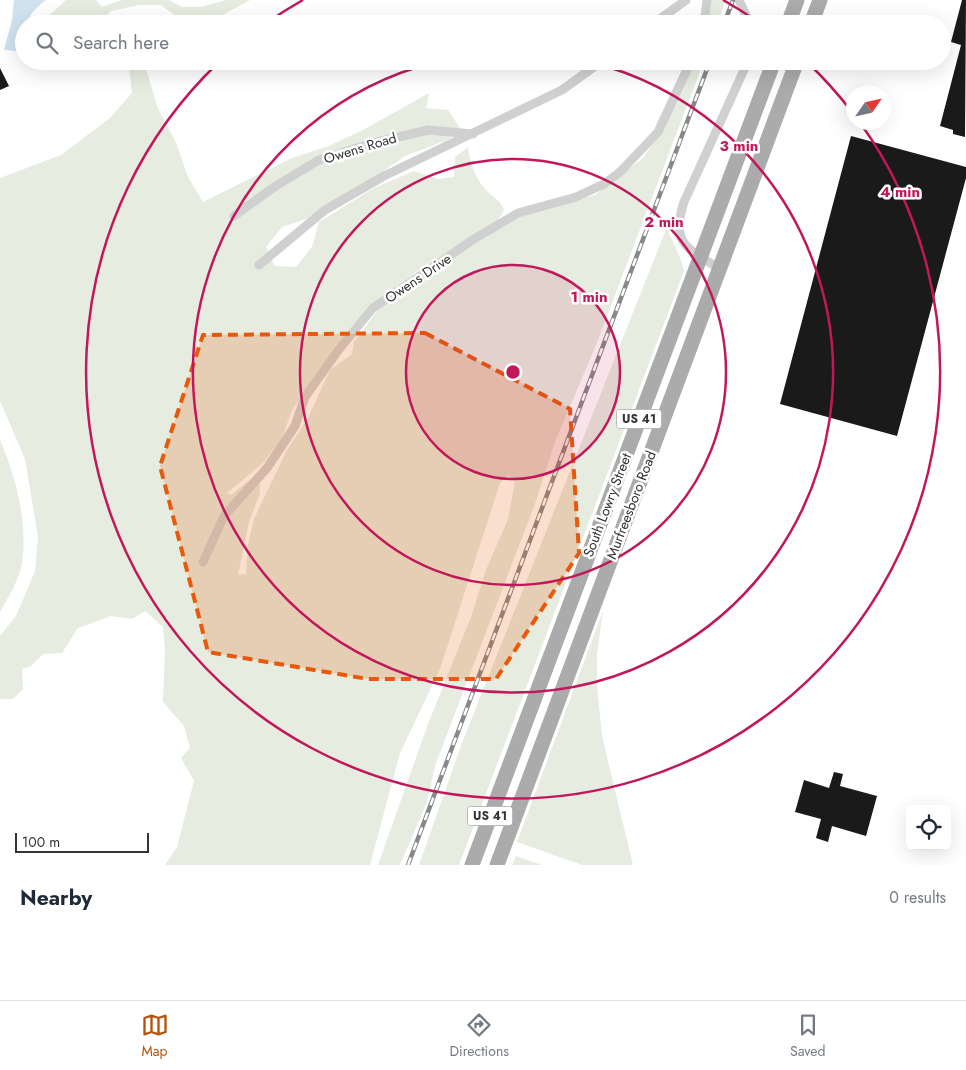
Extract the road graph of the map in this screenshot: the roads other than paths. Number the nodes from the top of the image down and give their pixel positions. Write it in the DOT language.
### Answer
graph roads {
  1 [pos="686,0"];
  2 [pos="707,0"];
  3 [pos="739,0"];
  4 [pos="796,0"];
  5 [pos="820,0"];
  6 [pos="665,15"];
  7 [pos="705,15"];
  8 [pos="746,15"];
  9 [pos="791,15"];
  10 [pos="814,15"];
  11 [pos="590,70"];
  12 [pos="687,70"];
  13 [pos="744,70"];
  14 [pos="771,70"];
  15 [pos="794,70"];
  16 [pos="473,134"];
  17 [pos="234,216"];
  18 [pos="700,257"];
  19 [pos="260,265"];
  20 [pos="720,269"];
  21 [pos="203,562"];
  22 [pos="499,863"];
  23 [pos="472,865"];
  1 -- 6 [label="street"];
  2 -- 7 [label="street"];
  3 -- 8 [label="street"];
  4 -- 9 [label="main road"];
  5 -- 10 [label="main road"];
  11 -- 16 [label="street"];
  12 -- 21 [label="street, Owens Drive"];
  13 -- 18 [label="street"];
  14 -- 18 [label="main road, South Lowry Street / US 41"];
  15 -- 20 [label="main road, Murfreesboro Road / US 41"];
  16 -- 17 [label="street, Owens Road"];
  16 -- 19 [label="street"];
  18 -- 20 [label="street"];
  18 -- 23 [label="main road, South Lowry Street / US 41"];
  20 -- 22 [label="main road, Murfreesboro Road / US 41"];
}
